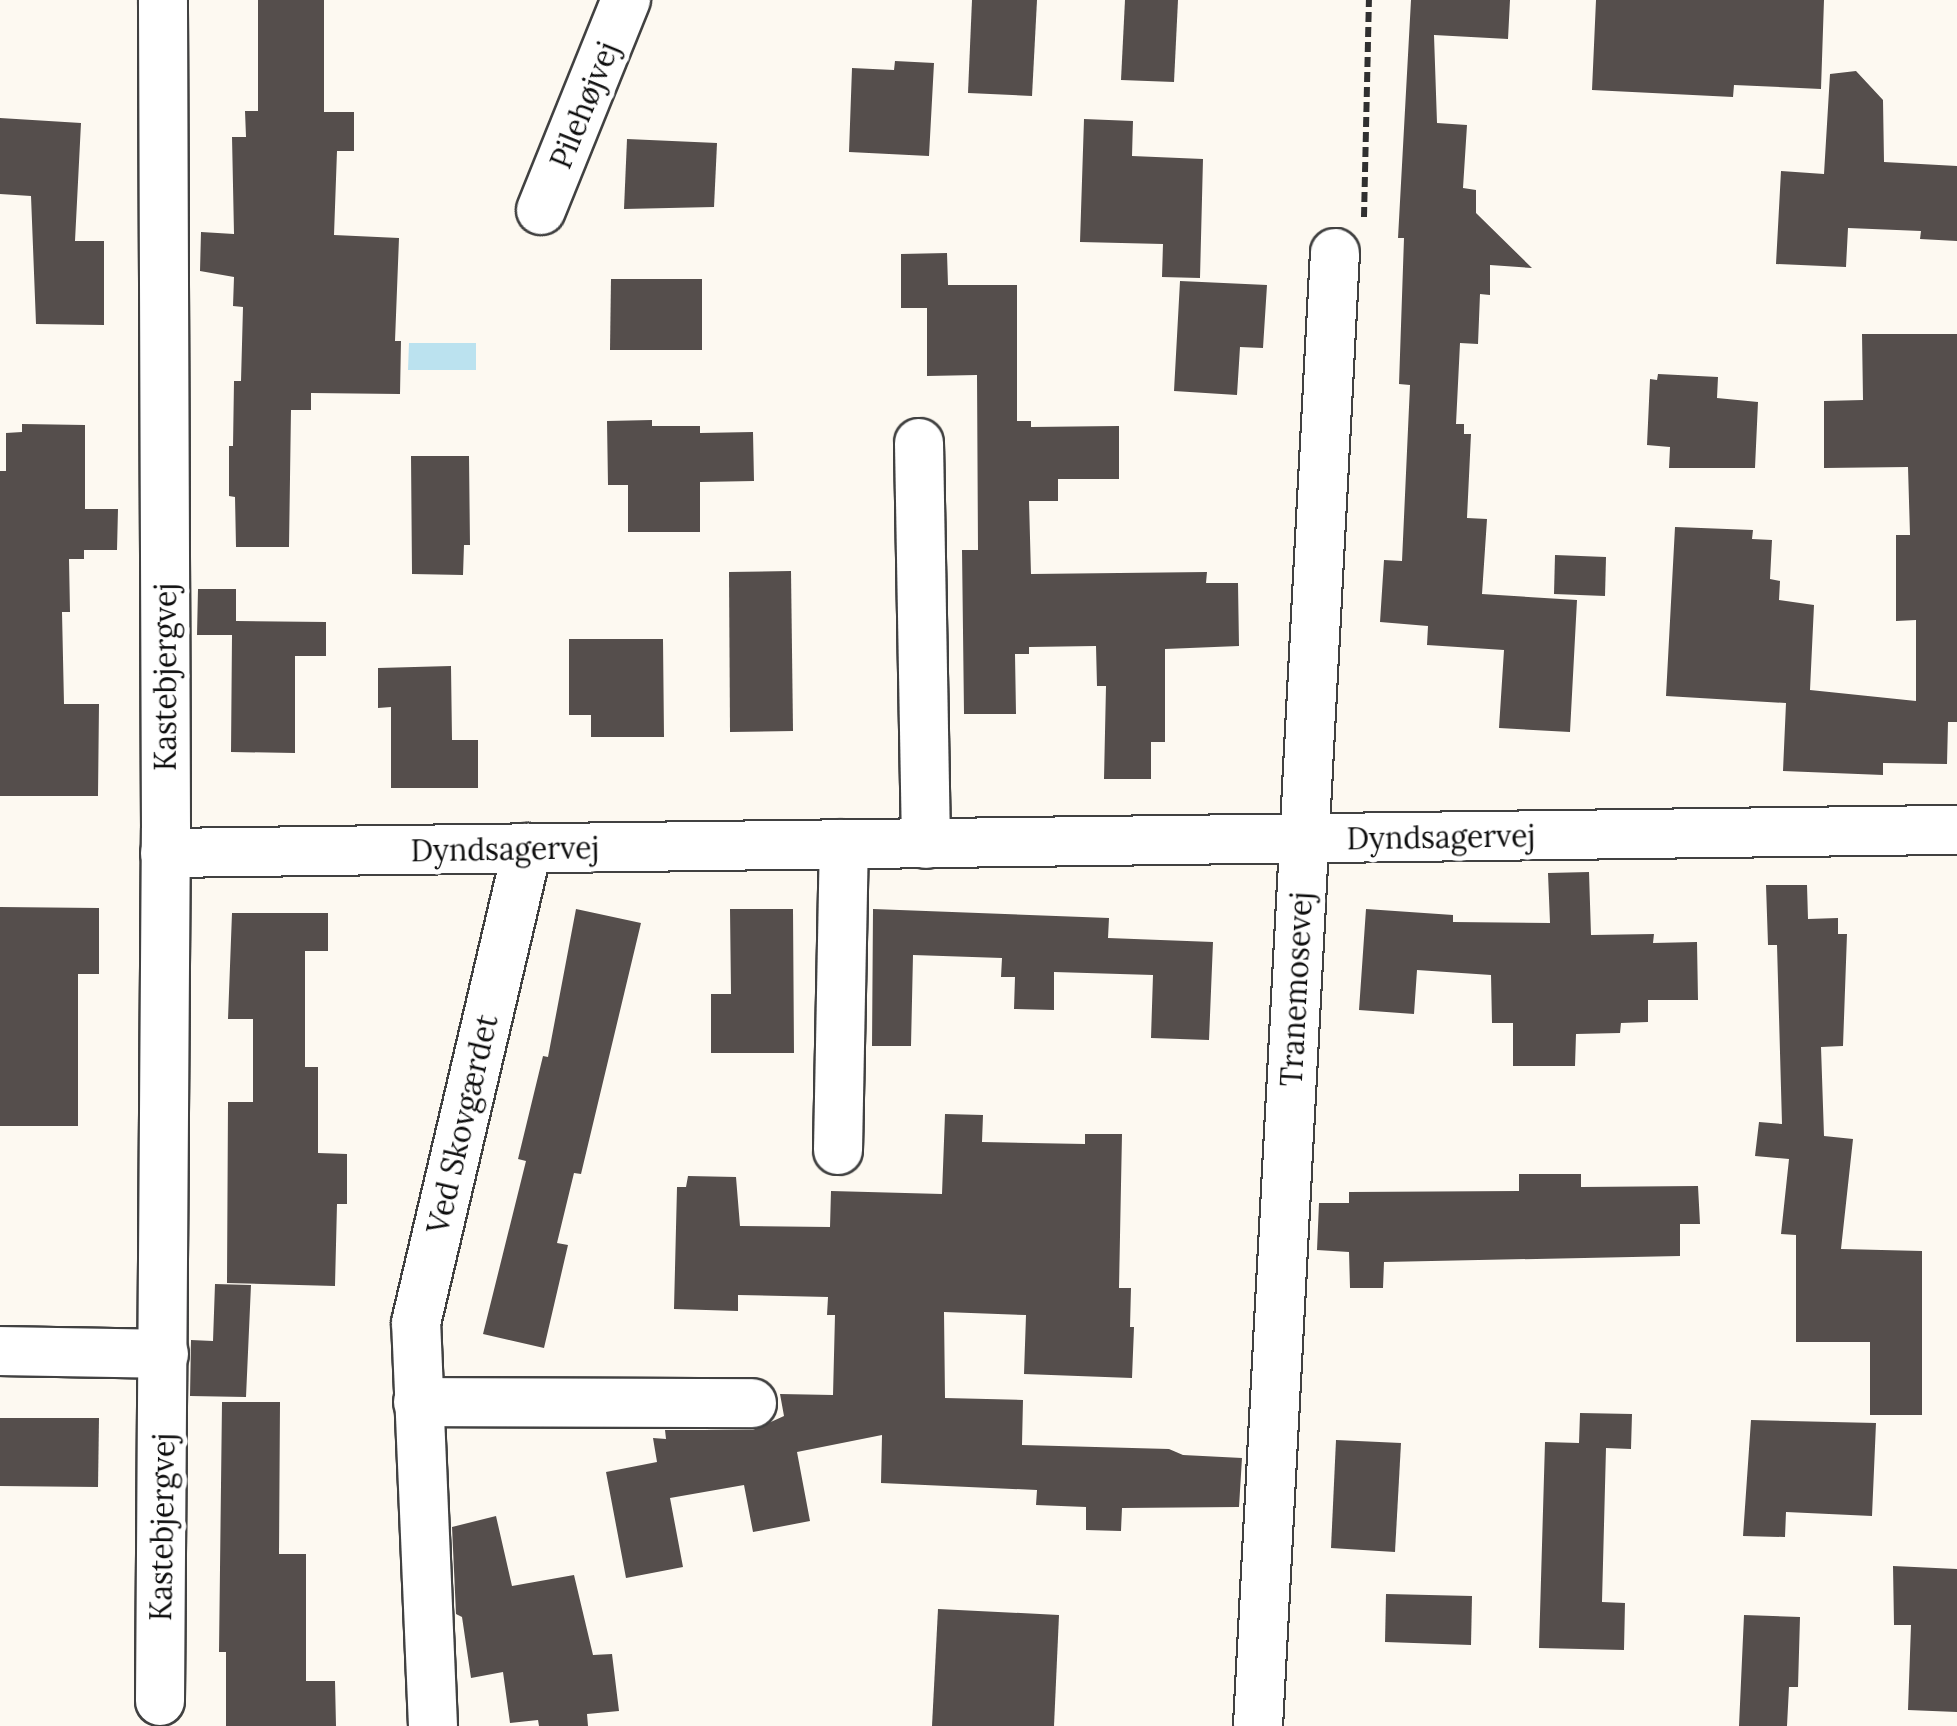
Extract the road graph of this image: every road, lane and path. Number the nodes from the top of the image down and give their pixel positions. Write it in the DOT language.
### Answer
graph roads {
  1 [pos="164,0"];
  2 [pos="626,0"];
  3 [pos="1369,0"];
  4 [pos="541,210"];
  5 [pos="1335,253"];
  6 [pos="919,443"];
  7 [pos="1957,830"];
  8 [pos="1303,838"];
  9 [pos="844,844"];
  10 [pos="926,844"];
  11 [pos="527,848"];
  12 [pos="165,853"];
  13 [pos="838,1150"];
  14 [pos="0,1350"];
  15 [pos="164,1354"];
  16 [pos="418,1402"];
  17 [pos="752,1403"];
  18 [pos="160,1700"];
  19 [pos="433,1726"];
  20 [pos="1258,1726"];
  1 -- 12 [label="street, Kastebjergvej"];
  2 -- 4 [label="street, Pilehøjvej"];
  3 -- 5 [label="path"];
  5 -- 8 [label="street, Tranemosevej"];
  6 -- 10 [label="street"];
  7 -- 8 [label="street, Dyndsagervej"];
  8 -- 10 [label="street, Dyndsagervej"];
  8 -- 20 [label="street, Tranemosevej"];
  9 -- 10 [label="street, Dyndsagervej"];
  9 -- 11 [label="street, Dyndsagervej"];
  9 -- 13 [label="street"];
  11 -- 12 [label="street, Dyndsagervej"];
  11 -- 16 [label="street, Ved Skovgærdet"];
  12 -- 15 [label="street, Kastebjergvej"];
  14 -- 15 [label="street"];
  15 -- 18 [label="street, Kastebjergvej"];
  16 -- 17 [label="street"];
  16 -- 19 [label="street, Ved Skovgærdet"];
}
